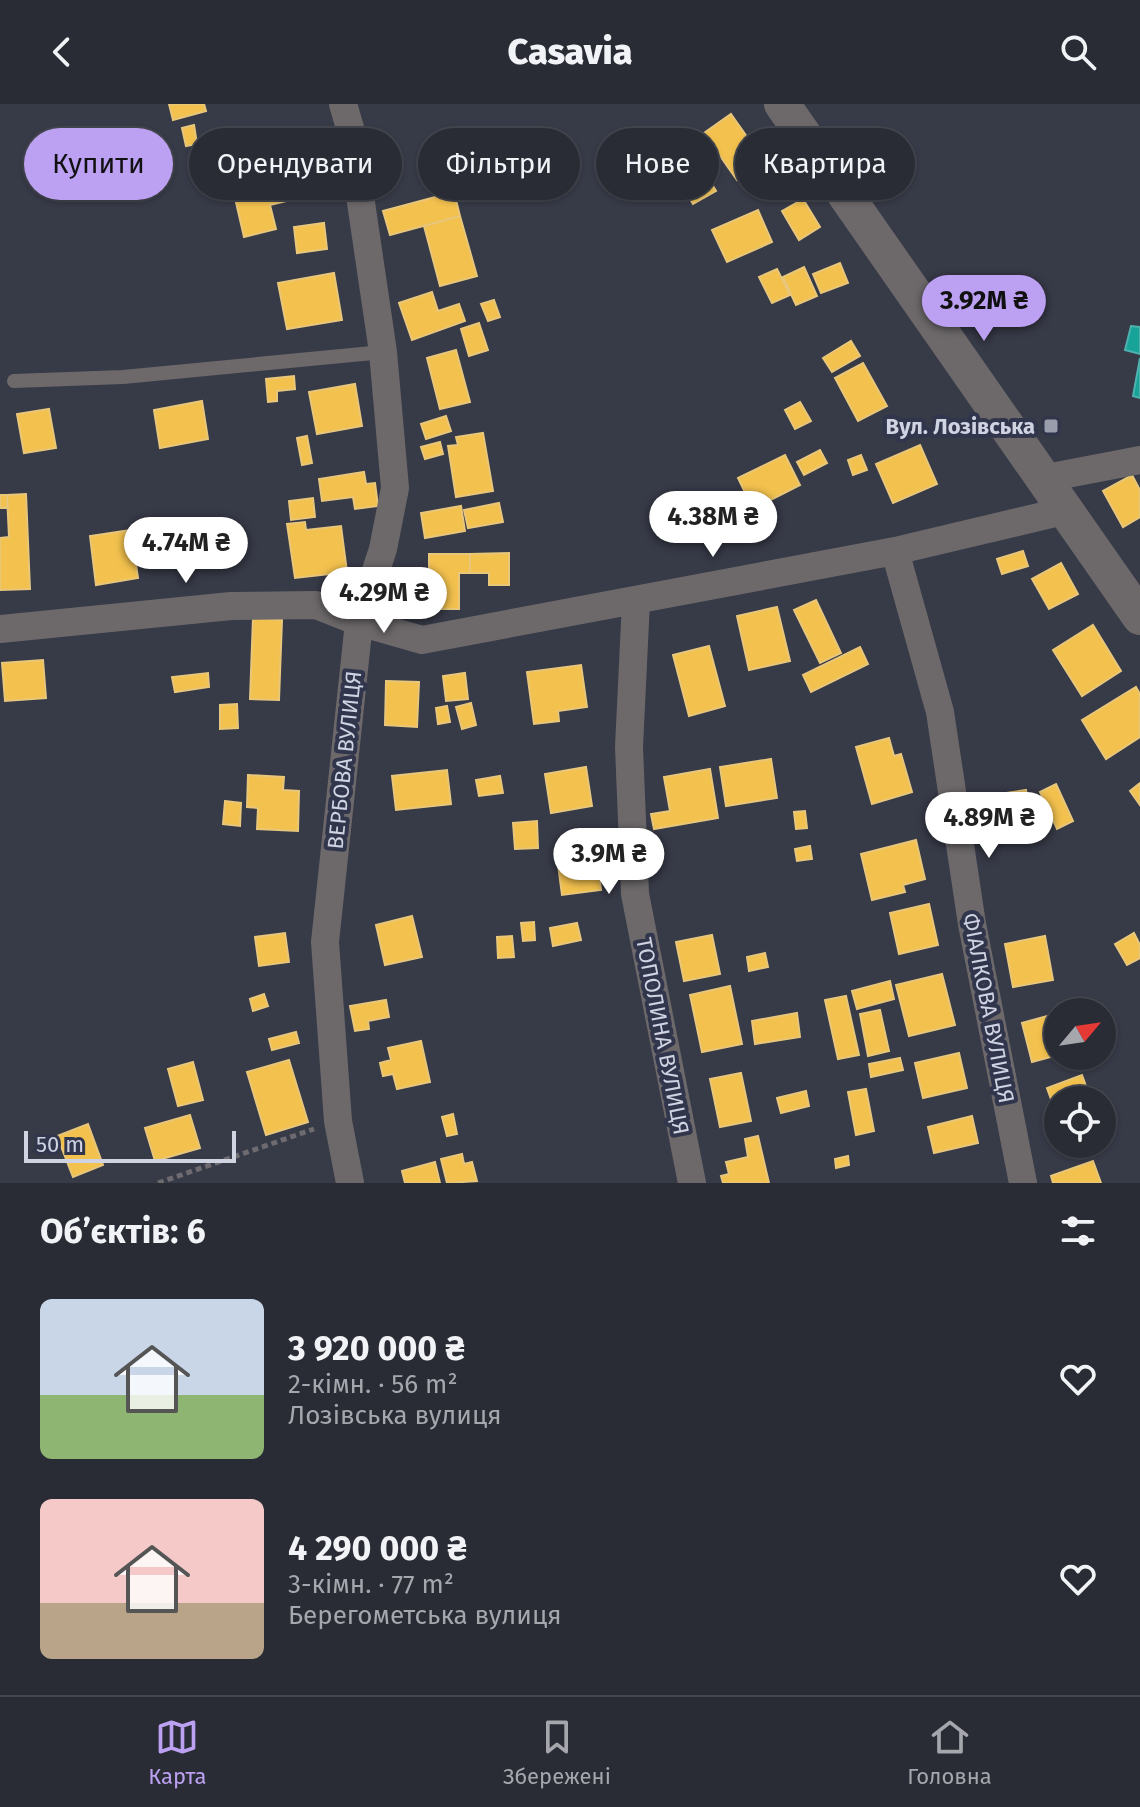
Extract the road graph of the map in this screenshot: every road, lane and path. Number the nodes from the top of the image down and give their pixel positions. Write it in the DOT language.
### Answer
graph roads {
  1 [pos="343,104"];
  2 [pos="782,104"];
  3 [pos="383,352"];
  4 [pos="14,381"];
  5 [pos="1140,460"];
  6 [pos="1041,479"];
  7 [pos="1064,511"];
  8 [pos="895,551"];
  9 [pos="636,601"];
  10 [pos="1140,617"];
  11 [pos="359,622"];
  12 [pos="0,629"];
  13 [pos="338,1121"];
  14 [pos="158,1183"];
  15 [pos="350,1183"];
  16 [pos="692,1183"];
  17 [pos="1023,1183"];
  1 -- 3 [label="street, ВЕРБОВА ВУЛИЦЯ"];
  2 -- 6 [label="street"];
  3 -- 4 [label="lane"];
  3 -- 11 [label="street, ВЕРБОВА ВУЛИЦЯ"];
  5 -- 6 [label="street"];
  6 -- 7 [label="street"];
  7 -- 8 [label="street"];
  7 -- 10 [label="street"];
  8 -- 9 [label="street"];
  8 -- 17 [label="street, ФІАЛКОВА ВУЛИЦЯ"];
  9 -- 11 [label="street"];
  9 -- 16 [label="street, ТОПОЛИНА ВУЛИЦЯ"];
  11 -- 12 [label="street"];
  11 -- 13 [label="street, ВЕРБОВА ВУЛИЦЯ"];
  13 -- 14 [label="path"];
  13 -- 15 [label="street, ВЕРБОВА ВУЛИЦЯ"];
}
